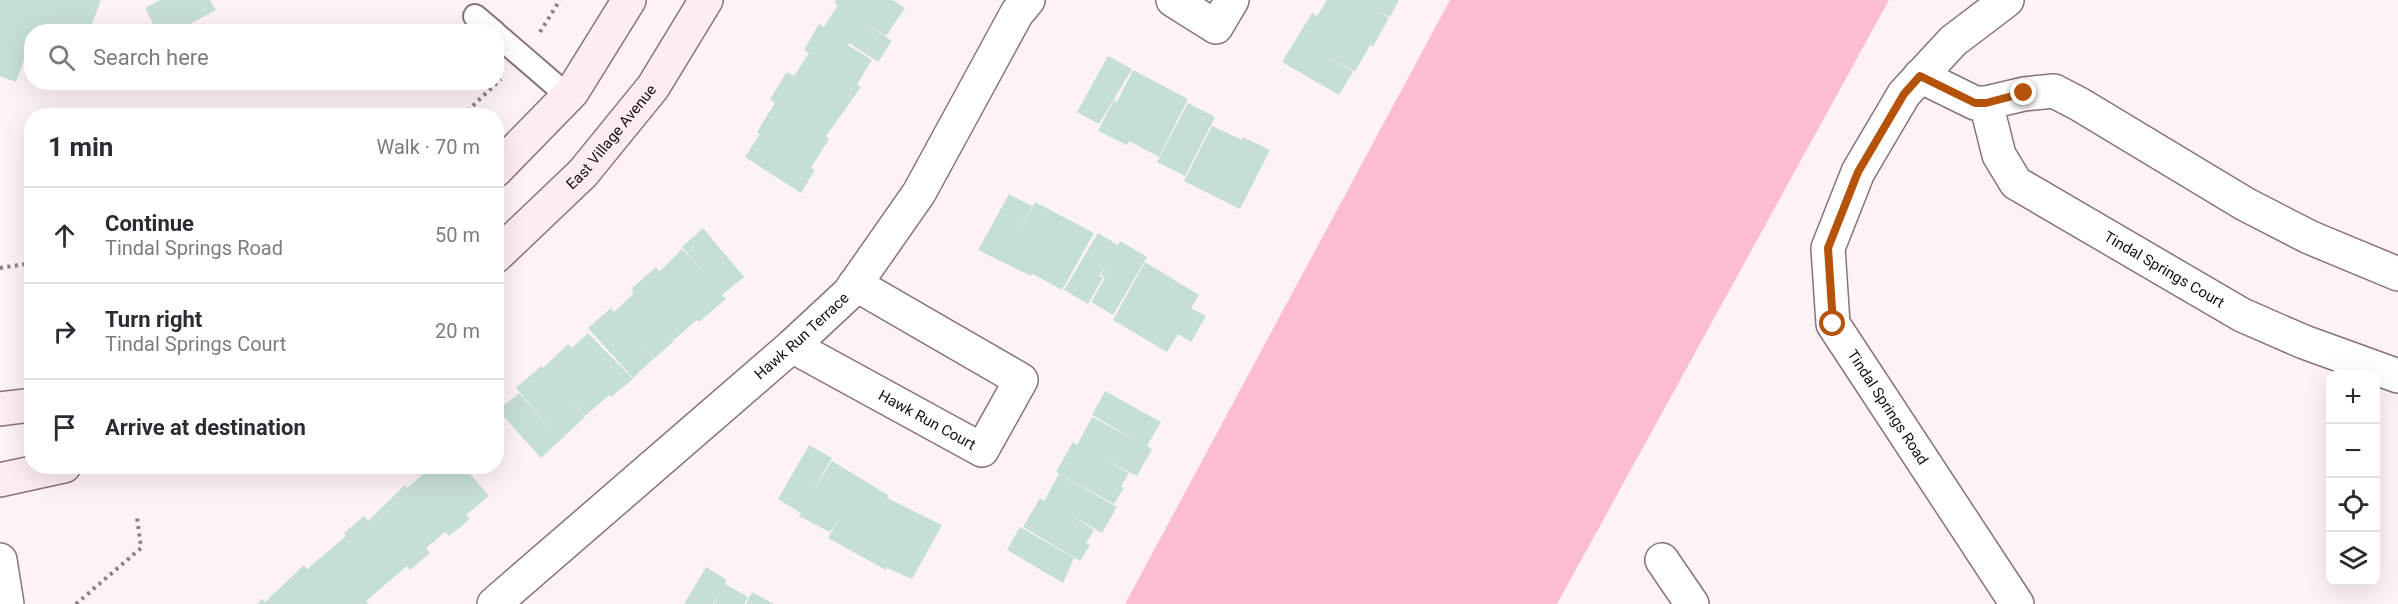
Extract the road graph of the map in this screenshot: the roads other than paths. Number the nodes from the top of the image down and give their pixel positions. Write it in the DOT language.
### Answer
graph roads {
  1 [pos="630,0"];
  2 [pos="706,0"];
  3 [pos="1028,0"];
  4 [pos="1173,0"];
  5 [pos="1232,0"];
  6 [pos="2007,0"];
  7 [pos="475,16"];
  8 [pos="484,24"];
  9 [pos="504,41"];
  10 [pos="1920,76"];
  11 [pos="568,96"];
  12 [pos="1986,103"];
  13 [pos="504,162"];
  14 [pos="504,248"];
  15 [pos="2398,274"];
  16 [pos="855,284"];
  17 [pos="792,346"];
  18 [pos="2398,376"];
  19 [pos="24,406"];
  20 [pos="0,409"];
  21 [pos="27,474"];
  22 [pos="0,480"];
  23 [pos="0,560"];
  24 [pos="1662,560"];
  25 [pos="6,604"];
  26 [pos="494,604"];
  27 [pos="1692,604"];
  28 [pos="2017,604"];
  1 -- 11 [label="street"];
  2 -- 14 [label="street, East Village Avenue"];
  3 -- 16 [label="street, Hawk Run Terrace"];
  4 -- 5 [label="street"];
  6 -- 10 [label="street, Tindal Springs Road"];
  7 -- 8 [label="lane"];
  9 -- 11 [label="lane"];
  10 -- 12 [label="street"];
  10 -- 28 [label="street, Tindal Springs Road"];
  11 -- 13 [label="street"];
  12 -- 15 [label="street"];
  12 -- 18 [label="street, Tindal Springs Court"];
  16 -- 17 [label="street, Hawk Run Terrace"];
  16 -- 17 [label="street, Hawk Run Court"];
  17 -- 26 [label="street, Hawk Run Terrace"];
  19 -- 20 [label="street"];
  21 -- 22 [label="street"];
  23 -- 25 [label="street"];
  24 -- 27 [label="street"];
}
